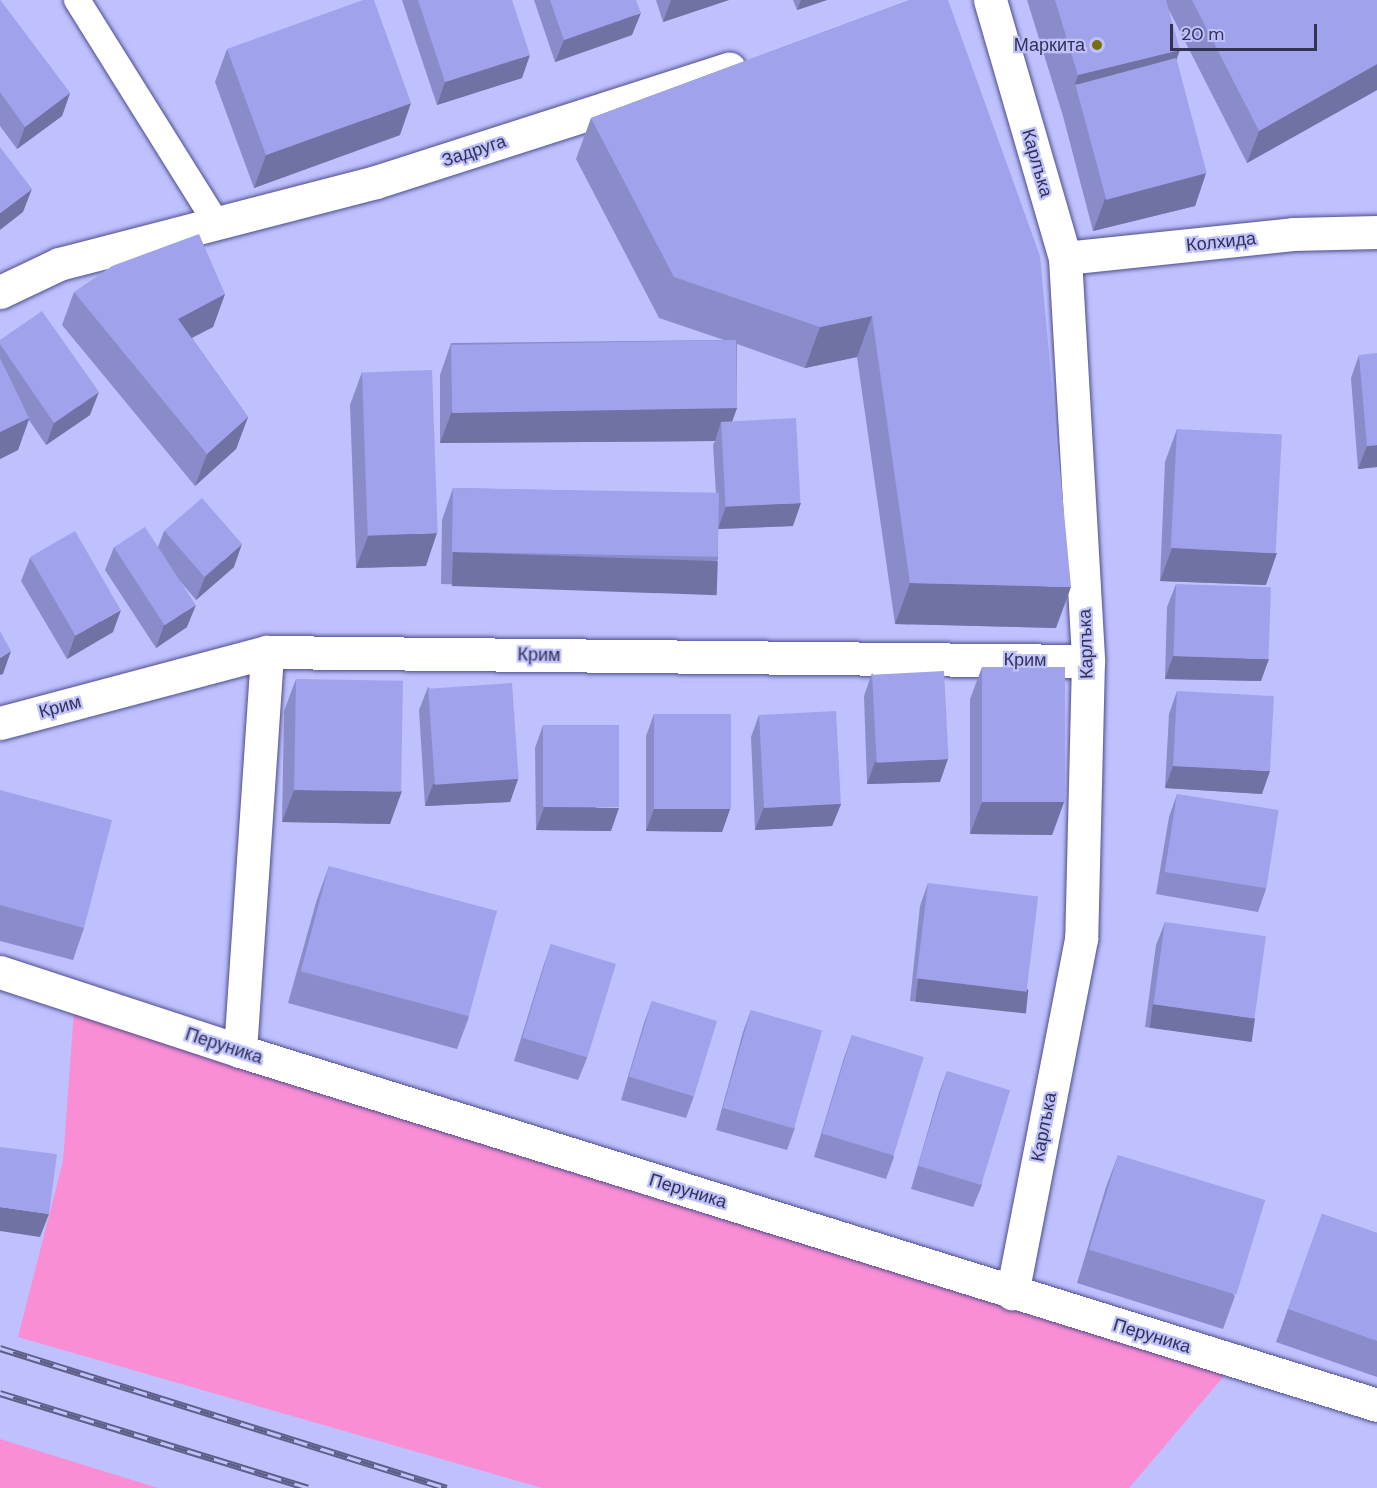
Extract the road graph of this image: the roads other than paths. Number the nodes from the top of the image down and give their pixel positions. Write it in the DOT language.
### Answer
graph roads {
  1 [pos="77,0"];
  2 [pos="990,0"];
  3 [pos="753,62"];
  4 [pos="217,224"];
  5 [pos="1377,232"];
  6 [pos="1065,258"];
  7 [pos="0,292"];
  8 [pos="267,652"];
  9 [pos="1088,661"];
  10 [pos="0,723"];
  11 [pos="0,972"];
  12 [pos="240,1051"];
  13 [pos="1012,1293"];
  14 [pos="1377,1405"];
  1 -- 4 [label="lane"];
  2 -- 6 [label="street, Карлъка"];
  3 -- 4 [label="street, Задруга"];
  4 -- 7 [label="street, Задруга"];
  5 -- 6 [label="street, Колхида"];
  6 -- 9 [label="street, Карлъка"];
  8 -- 9 [label="street, Крим"];
  8 -- 10 [label="street, Крим"];
  8 -- 12 [label="street"];
  9 -- 13 [label="street, Карлъка"];
  11 -- 12 [label="street, Перуника"];
  12 -- 13 [label="street, Перуника"];
  13 -- 14 [label="street, Перуника"];
}
